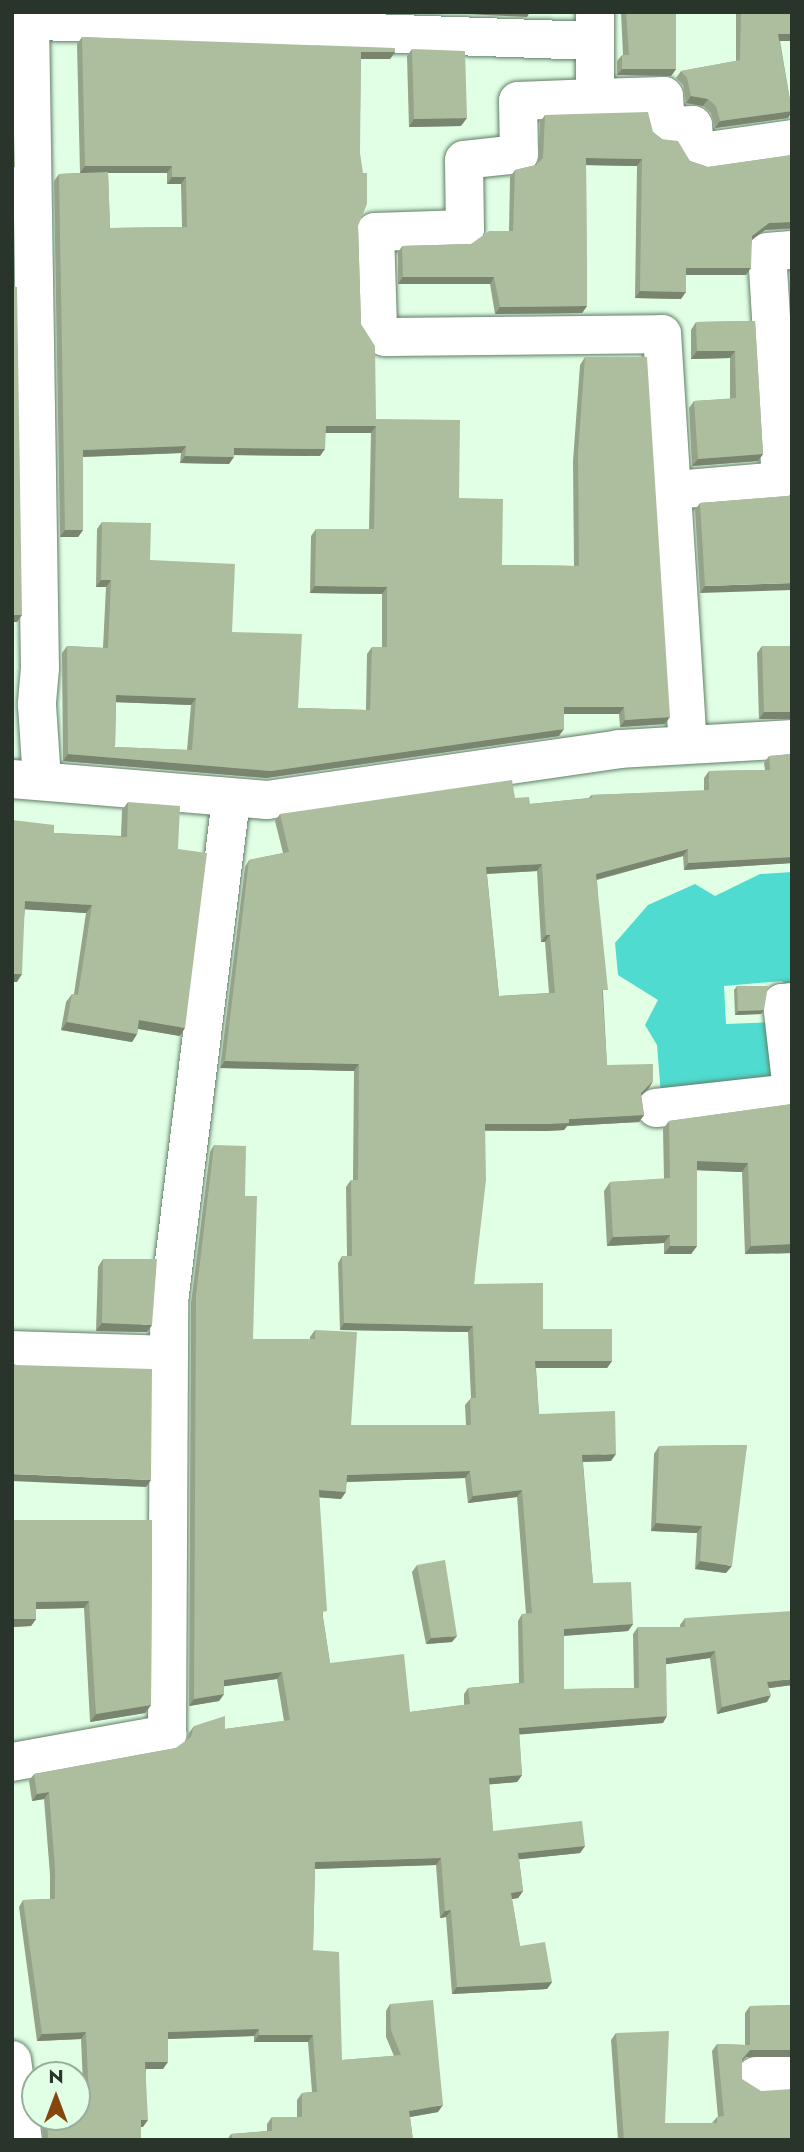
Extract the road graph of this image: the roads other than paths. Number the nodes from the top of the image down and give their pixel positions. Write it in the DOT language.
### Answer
graph roads {
  1 [pos="160,18"];
  2 [pos="21,19"];
  3 [pos="595,26"];
  4 [pos="595,98"];
  5 [pos="792,139"];
  6 [pos="792,250"];
  7 [pos="673,490"];
  8 [pos="792,739"];
  9 [pos="688,744"];
  10 [pos="27,780"];
  11 [pos="231,799"];
  12 [pos="792,1002"];
  13 [pos="792,1092"];
  14 [pos="656,1108"];
  15 [pos="12,1350"];
  16 [pos="169,1355"];
  17 [pos="12,1762"];
  18 [pos="12,2060"];
  19 [pos="23,2140"];
  1 -- 2 [label="street"];
  1 -- 3 [label="street"];
  2 -- 10 [label="street"];
  3 -- 4 [label="street"];
  4 -- 5 [label="street"];
  4 -- 7 [label="street"];
  6 -- 7 [label="street"];
  7 -- 9 [label="street"];
  8 -- 9 [label="street"];
  9 -- 11 [label="street"];
  10 -- 11 [label="street"];
  11 -- 16 [label="street"];
  12 -- 13 [label="street"];
  13 -- 14 [label="street"];
  15 -- 16 [label="street"];
  16 -- 17 [label="street"];
  18 -- 19 [label="street"];
}
